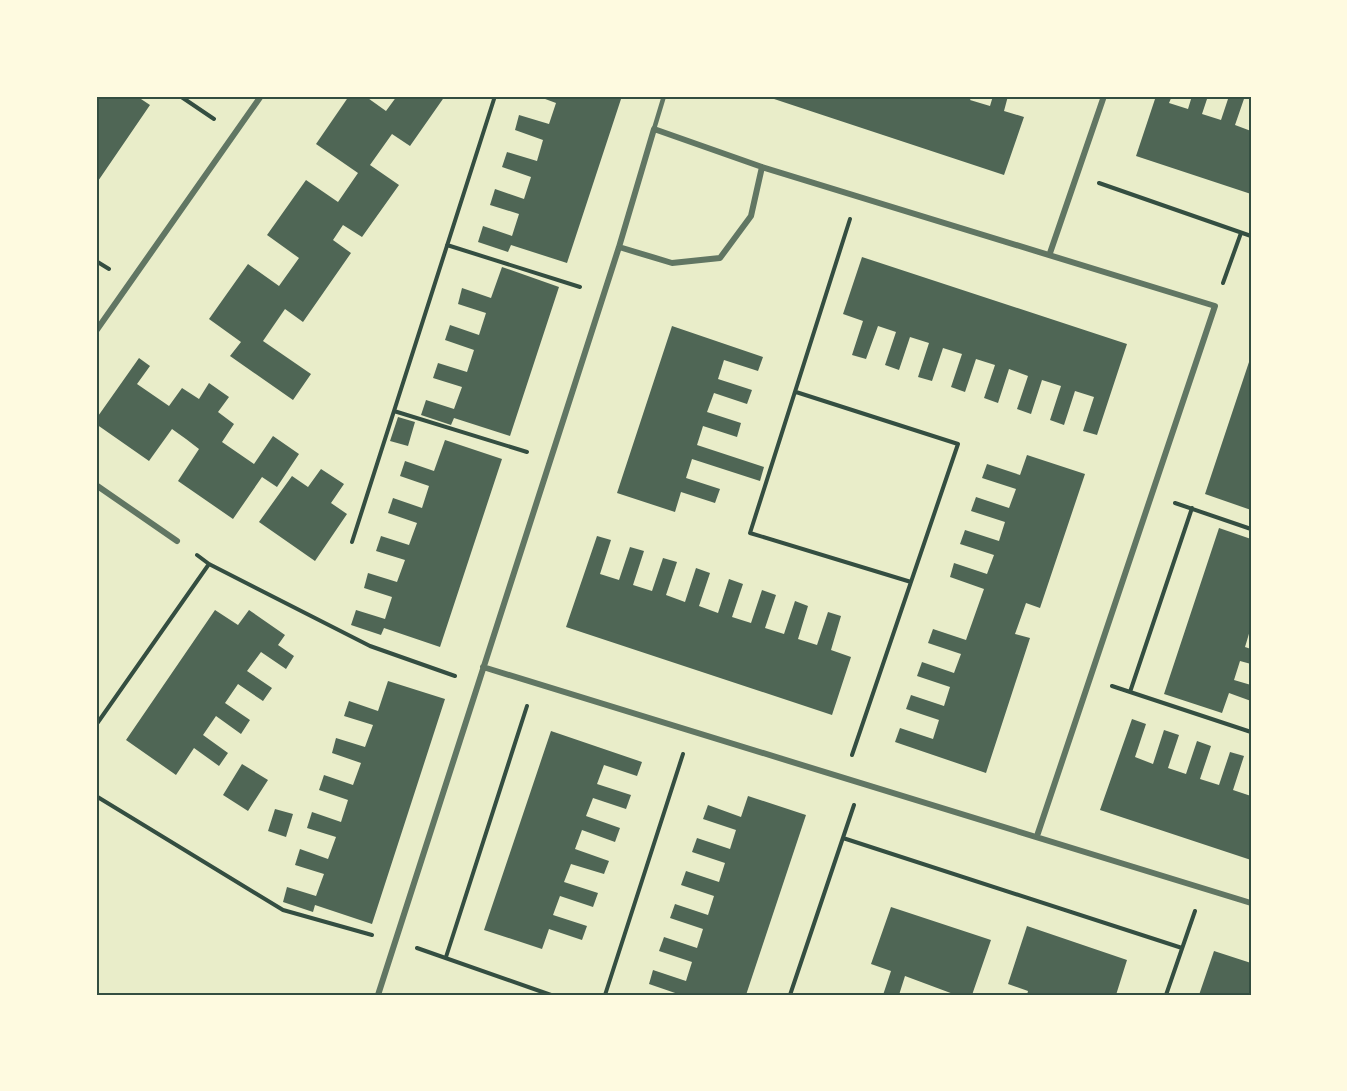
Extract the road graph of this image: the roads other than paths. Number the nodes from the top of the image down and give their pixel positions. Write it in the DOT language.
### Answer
graph roads {
  1 [pos="261,96"];
  2 [pos="664,96"];
  3 [pos="1104,96"];
  4 [pos="654,129"];
  5 [pos="762,167"];
  6 [pos="619,246"];
  7 [pos="1050,253"];
  8 [pos="96,331"];
  9 [pos="96,485"];
  10 [pos="177,541"];
  11 [pos="483,667"];
  12 [pos="1037,836"];
  13 [pos="1251,903"];
  14 [pos="378,995"];
  1 -- 8 [label="street"];
  2 -- 4 [label="lane"];
  3 -- 7 [label="street"];
  4 -- 5 [label="street"];
  4 -- 6 [label="street"];
  5 -- 6 [label="street"];
  5 -- 7 [label="street"];
  6 -- 11 [label="street"];
  7 -- 12 [label="street"];
  9 -- 10 [label="street"];
  11 -- 12 [label="street"];
  11 -- 14 [label="street"];
  12 -- 13 [label="street"];
}
